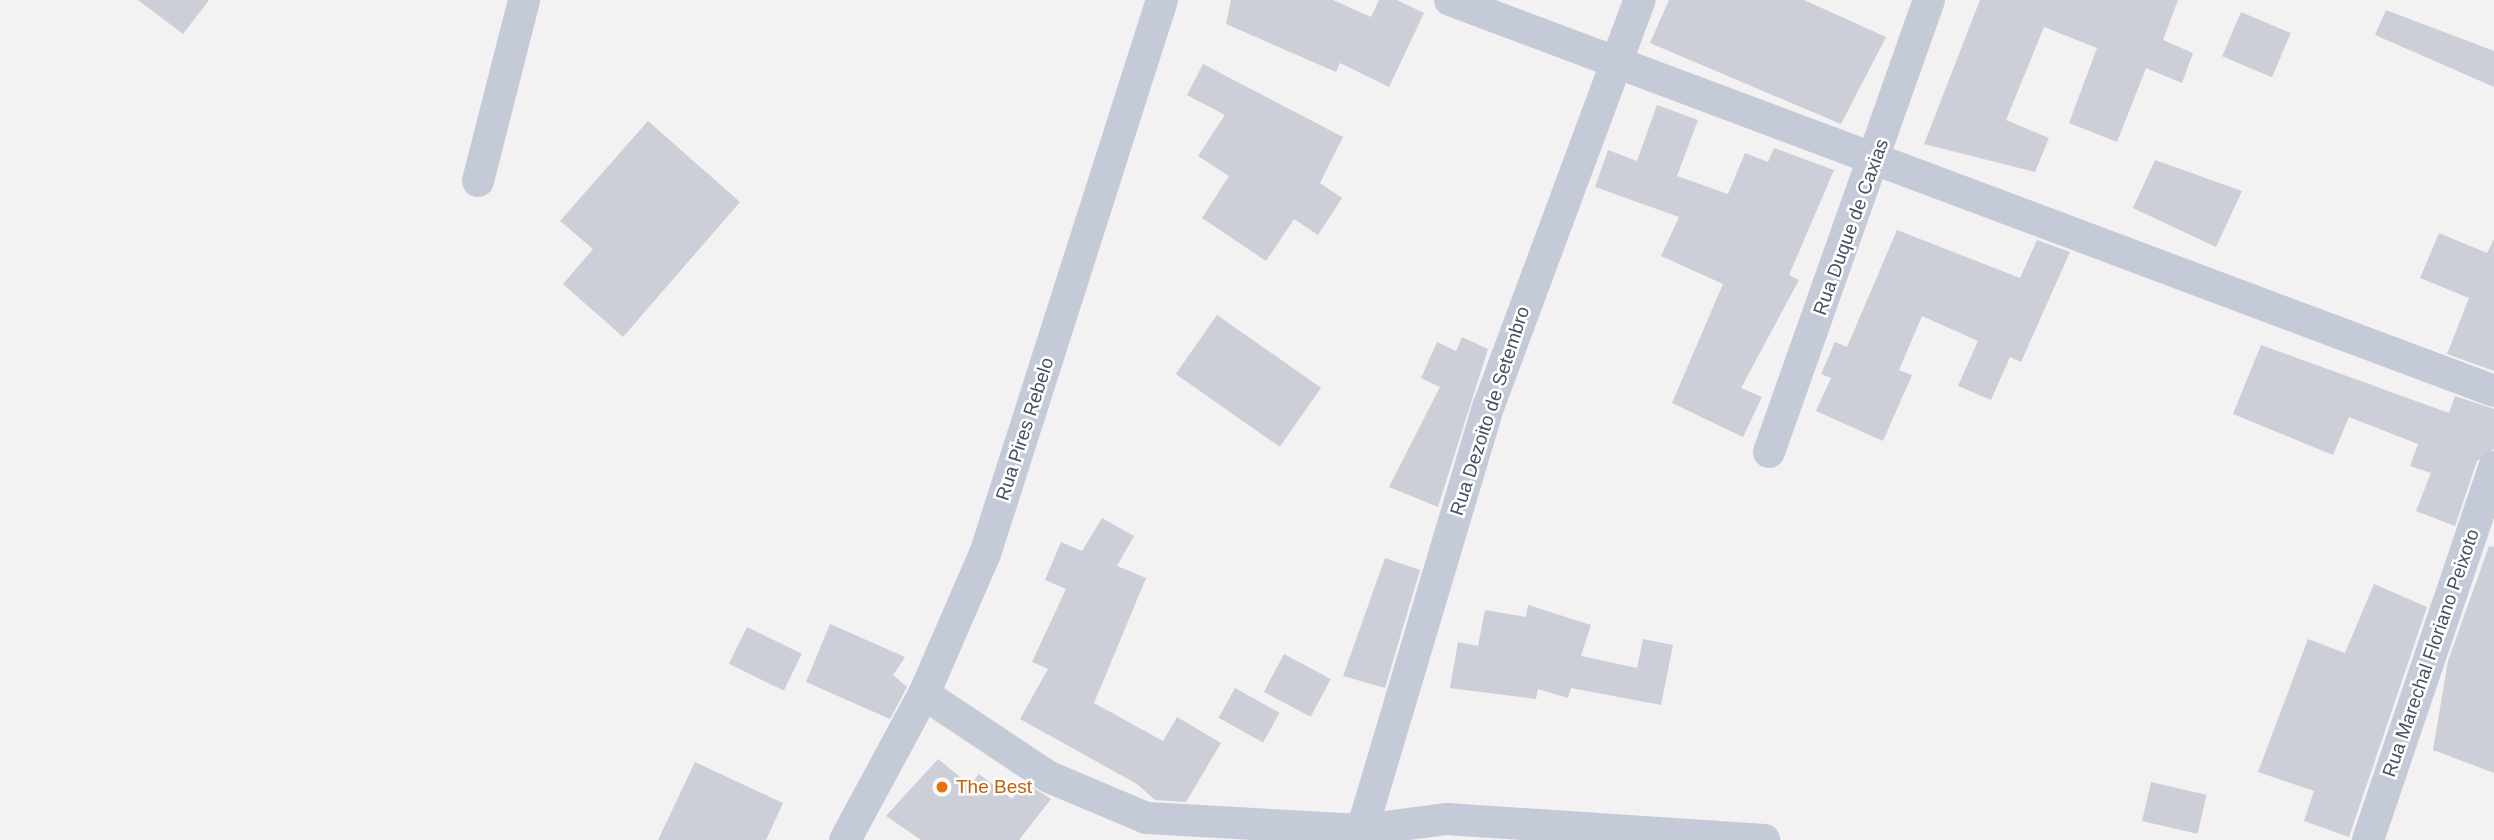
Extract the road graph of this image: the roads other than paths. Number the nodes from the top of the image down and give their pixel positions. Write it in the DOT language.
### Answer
graph roads {
  1 [pos="524,0"];
  2 [pos="1163,0"];
  3 [pos="1450,0"];
  4 [pos="1640,0"];
  5 [pos="1928,0"];
  6 [pos="1618,66"];
  7 [pos="1876,162"];
  8 [pos="478,181"];
  9 [pos="2494,391"];
  10 [pos="1769,452"];
  11 [pos="2494,467"];
  12 [pos="923,694"];
  13 [pos="1360,835"];
  14 [pos="845,840"];
  15 [pos="1764,840"];
  16 [pos="2368,840"];
  1 -- 8 [label="street"];
  2 -- 12 [label="street, Rua Pires Rebelo"];
  3 -- 6 [label="street"];
  4 -- 6 [label="street, Rua Dezoito de Setembro"];
  5 -- 7 [label="street, Rua Duque de Caxias"];
  6 -- 7 [label="street"];
  6 -- 13 [label="street, Rua Dezoito de Setembro"];
  7 -- 9 [label="street"];
  7 -- 10 [label="street, Rua Duque de Caxias"];
  11 -- 16 [label="street, Rua Marechal Floriano Peixoto"];
  12 -- 13 [label="street"];
  12 -- 14 [label="street, Rua Pires Rebelo"];
  13 -- 15 [label="street"];
}
